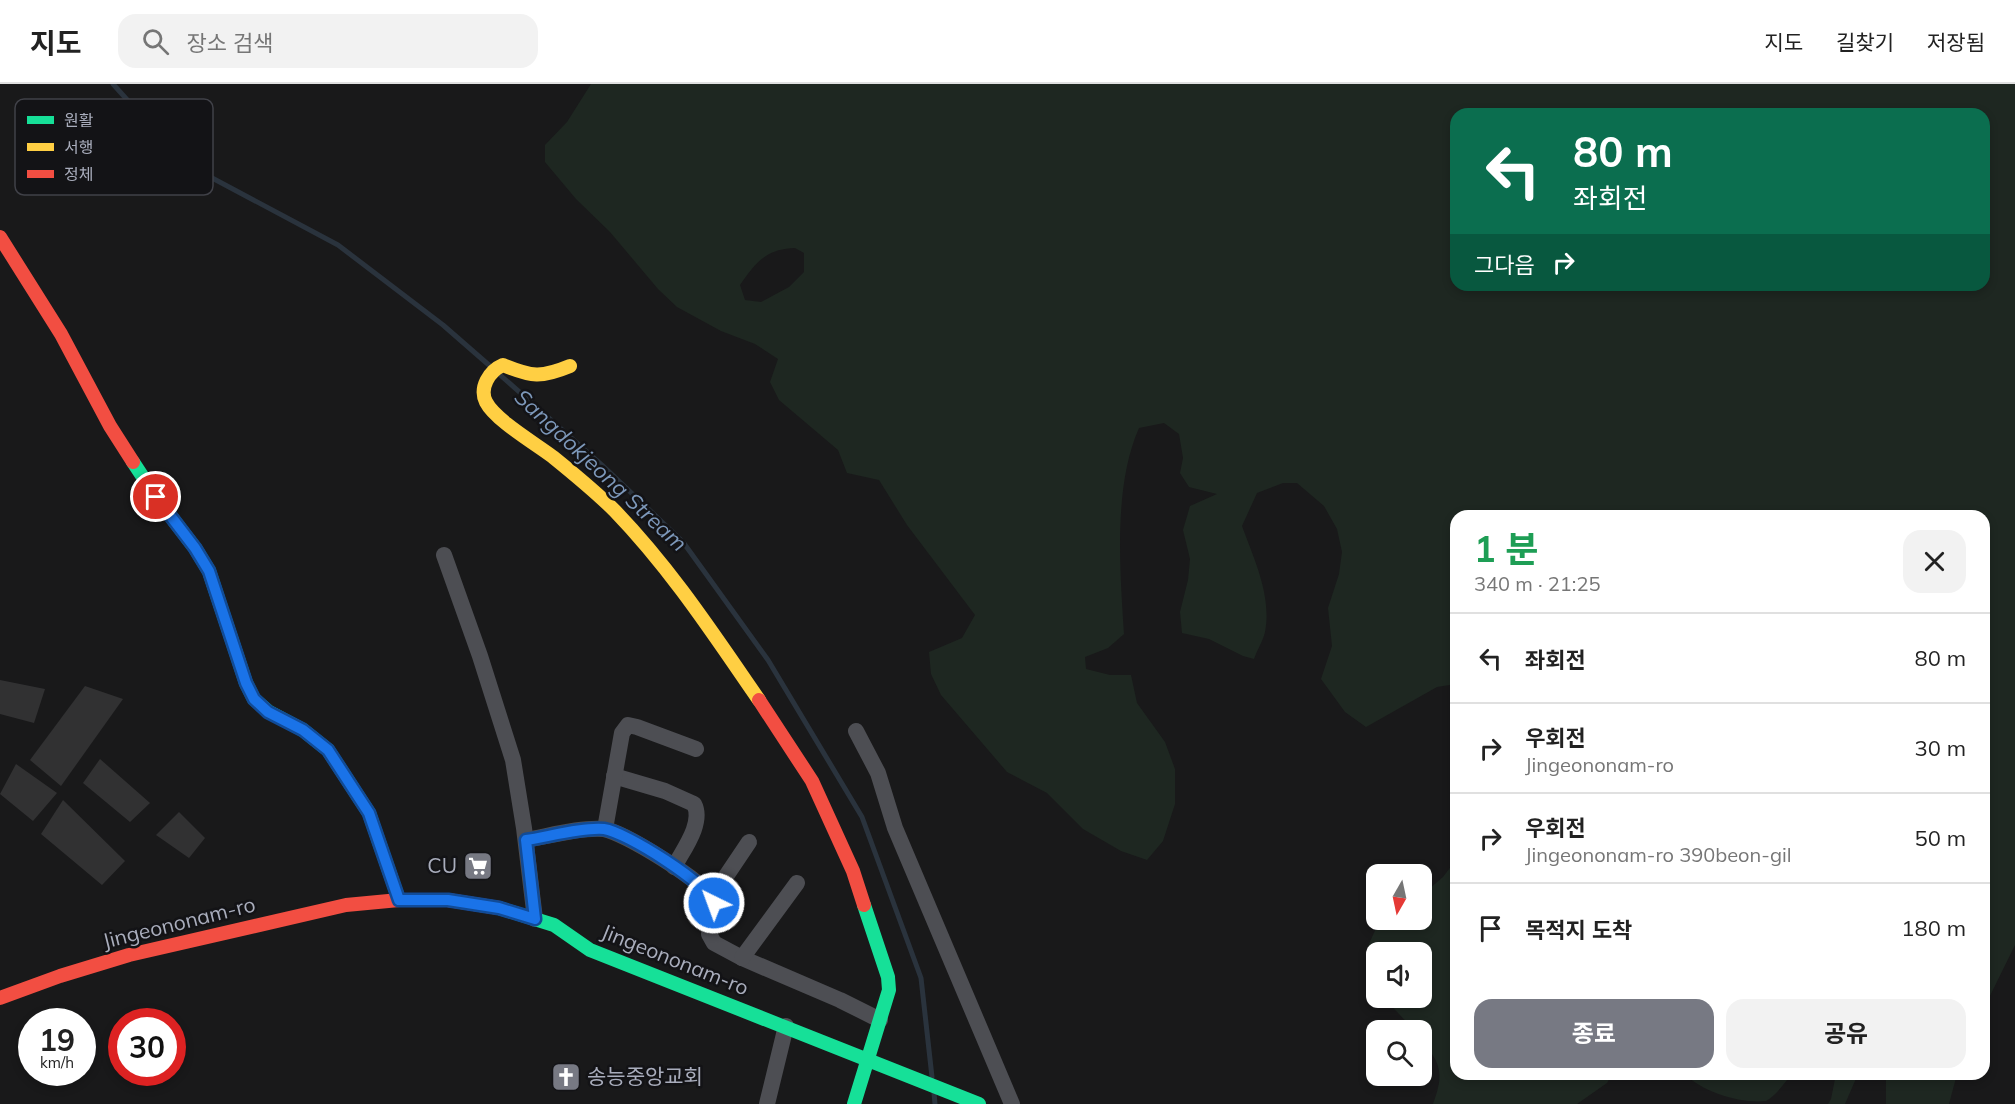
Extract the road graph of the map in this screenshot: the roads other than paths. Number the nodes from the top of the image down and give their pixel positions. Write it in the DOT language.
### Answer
graph roads {
  1 [pos="0,237"];
  2 [pos="570,366"];
  3 [pos="444,555"];
  4 [pos="856,731"];
  5 [pos="696,749"];
  6 [pos="614,776"];
  7 [pos="605,829"];
  8 [pos="526,840"];
  9 [pos="749,842"];
  10 [pos="674,867"];
  11 [pos="797,883"];
  12 [pos="712,897"];
  13 [pos="399,900"];
  14 [pos="535,919"];
  15 [pos="742,958"];
  16 [pos="0,998"];
  17 [pos="880,1020"];
  18 [pos="786,1026"];
  19 [pos="867,1059"];
  20 [pos="767,1104"];
  21 [pos="854,1104"];
  22 [pos="979,1104"];
  23 [pos="1012,1104"];
  1 -- 13 [label="street"];
  2 -- 17 [label="street"];
  3 -- 8 [label="street"];
  4 -- 23 [label="street"];
  5 -- 6 [label="street"];
  6 -- 7 [label="street"];
  6 -- 10 [label="street"];
  7 -- 8 [label="street"];
  7 -- 10 [label="street"];
  8 -- 14 [label="street"];
  9 -- 12 [label="street"];
  10 -- 12 [label="street"];
  11 -- 15 [label="street"];
  12 -- 15 [label="street"];
  13 -- 14 [label="street, Jingeononam-ro"];
  13 -- 16 [label="street, Jingeononam-ro"];
  14 -- 18 [label="street, Jingeononam-ro"];
  15 -- 17 [label="street"];
  17 -- 19 [label="street"];
  18 -- 19 [label="street, Jingeononam-ro"];
  18 -- 20 [label="street"];
  19 -- 21 [label="street"];
  19 -- 22 [label="street, Jingeononam-ro"];
}
